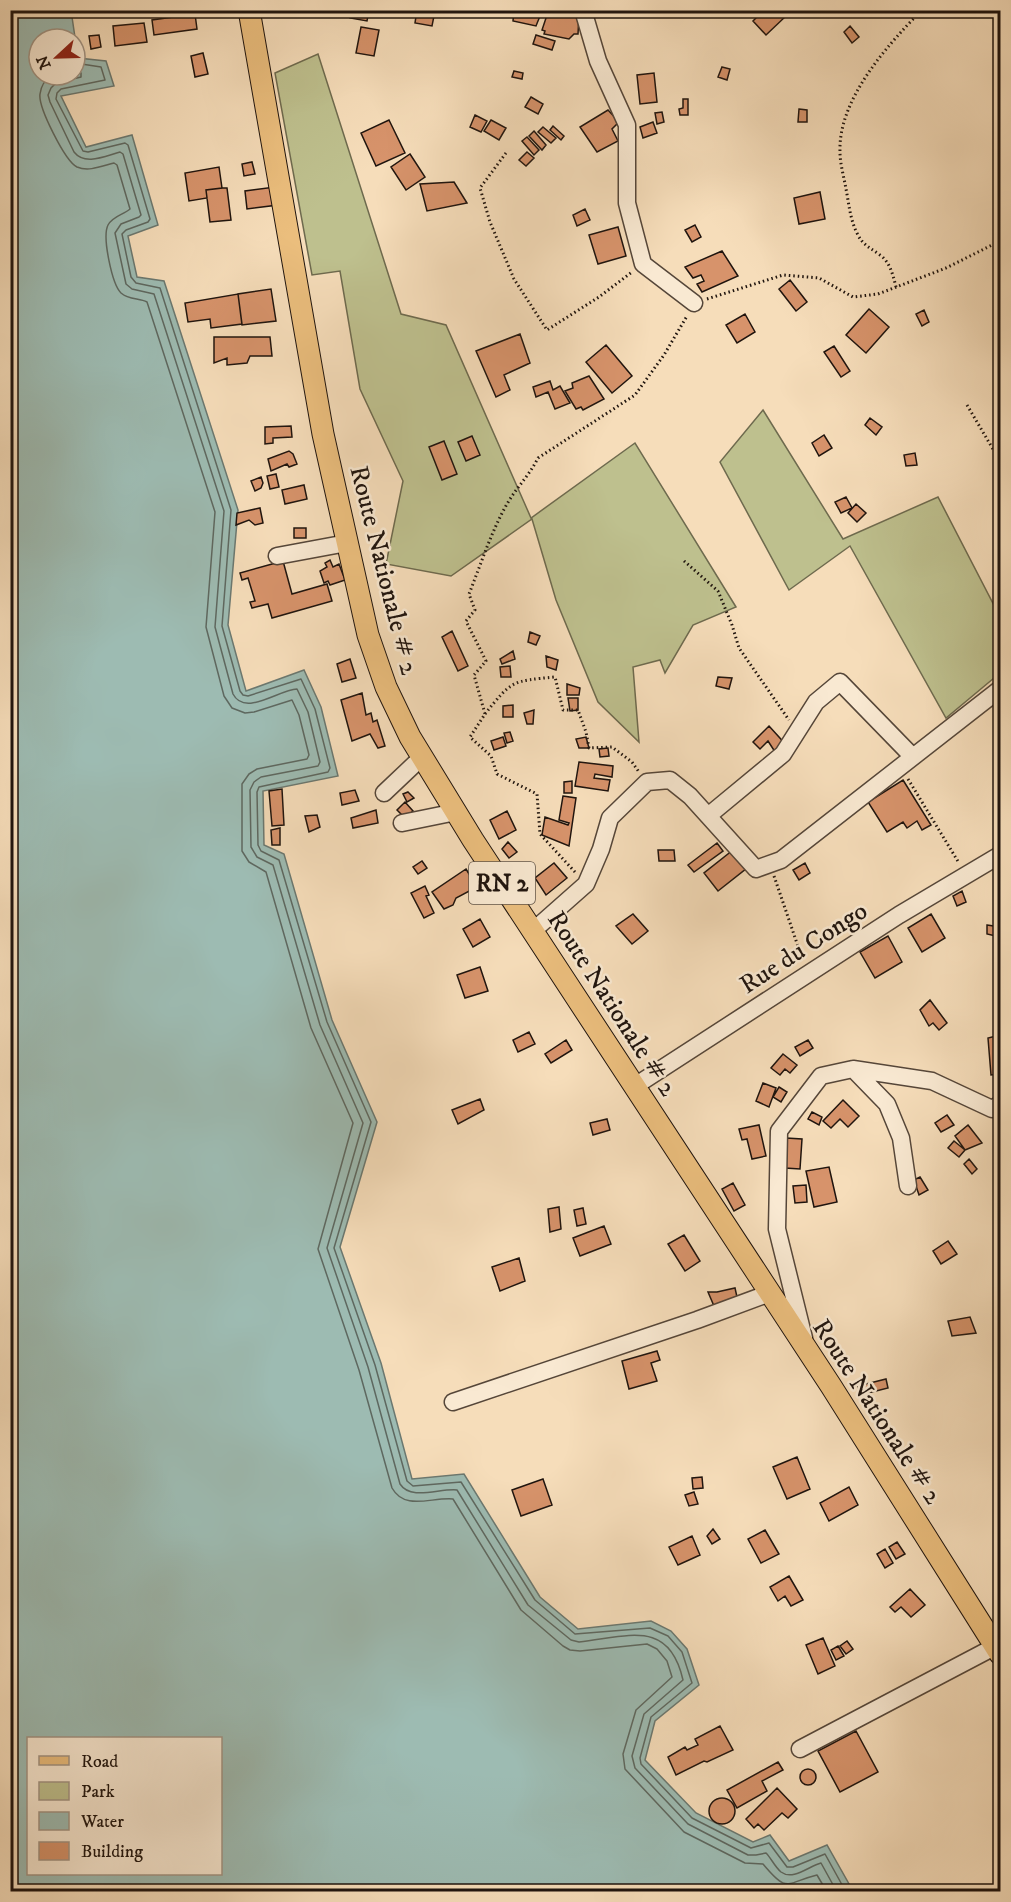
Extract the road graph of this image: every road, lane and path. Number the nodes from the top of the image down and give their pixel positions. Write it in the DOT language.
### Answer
graph roads {
  1 [pos="249,10"];
  2 [pos="583,10"];
  3 [pos="918,14"];
  4 [pos="506,153"];
  5 [pos="1000,242"];
  6 [pos="644,264"];
  7 [pos="896,287"];
  8 [pos="694,303"];
  9 [pos="967,405"];
  10 [pos="1000,461"];
  11 [pos="347,543"];
  12 [pos="277,556"];
  13 [pos="684,561"];
  14 [pos="1000,689"];
  15 [pos="484,714"];
  16 [pos="797,732"];
  17 [pos="422,757"];
  18 [pos="907,762"];
  19 [pos="646,782"];
  20 [pos="384,793"];
  21 [pos="456,812"];
  22 [pos="708,816"];
  23 [pos="402,822"];
  24 [pos="1000,855"];
  25 [pos="770,865"];
  26 [pos="966,876"];
  27 [pos="586,884"];
  28 [pos="534,930"];
  29 [pos="808,974"];
  30 [pos="853,1069"];
  31 [pos="635,1086"];
  32 [pos="1000,1104"];
  33 [pos="908,1186"];
  34 [pos="770,1293"];
  35 [pos="806,1347"];
  36 [pos="453,1402"];
  37 [pos="998,1650"];
  38 [pos="800,1749"];
  1 -- 11 [label="main road, Route Nationale # 2 / RN 2"];
  2 -- 6 [label="street"];
  3 -- 7 [label="path"];
  4 -- 6 [label="path"];
  5 -- 7 [label="path"];
  6 -- 8 [label="street"];
  7 -- 8 [label="path"];
  8 -- 15 [label="path"];
  9 -- 10 [label="path"];
  11 -- 12 [label="street"];
  11 -- 17 [label="main road, Route Nationale # 2 / RN 2"];
  13 -- 16 [label="path"];
  14 -- 18 [label="street"];
  15 -- 19 [label="path"];
  15 -- 27 [label="path"];
  16 -- 18 [label="street"];
  16 -- 22 [label="street"];
  17 -- 20 [label="street"];
  17 -- 21 [label="main road, Route Nationale # 2 / RN 2"];
  18 -- 25 [label="street"];
  18 -- 26 [label="path"];
  19 -- 22 [label="street"];
  19 -- 27 [label="street"];
  21 -- 23 [label="street"];
  21 -- 28 [label="main road, Route Nationale # 2 / RN 2"];
  22 -- 25 [label="street"];
  24 -- 26 [label="street, Rue du Congo"];
  25 -- 29 [label="path"];
  26 -- 29 [label="street, Rue du Congo"];
  27 -- 28 [label="street"];
  28 -- 31 [label="main road, Route Nationale # 2 / RN 2"];
  29 -- 31 [label="street, Rue du Congo"];
  30 -- 32 [label="street"];
  30 -- 33 [label="street"];
  30 -- 35 [label="street"];
  31 -- 34 [label="main road, Route Nationale # 2 / RN 2"];
  34 -- 35 [label="main road, Route Nationale # 2 / RN 2"];
  34 -- 36 [label="street"];
  35 -- 37 [label="main road, Route Nationale # 2 / RN 2"];
  37 -- 38 [label="street"];
}
